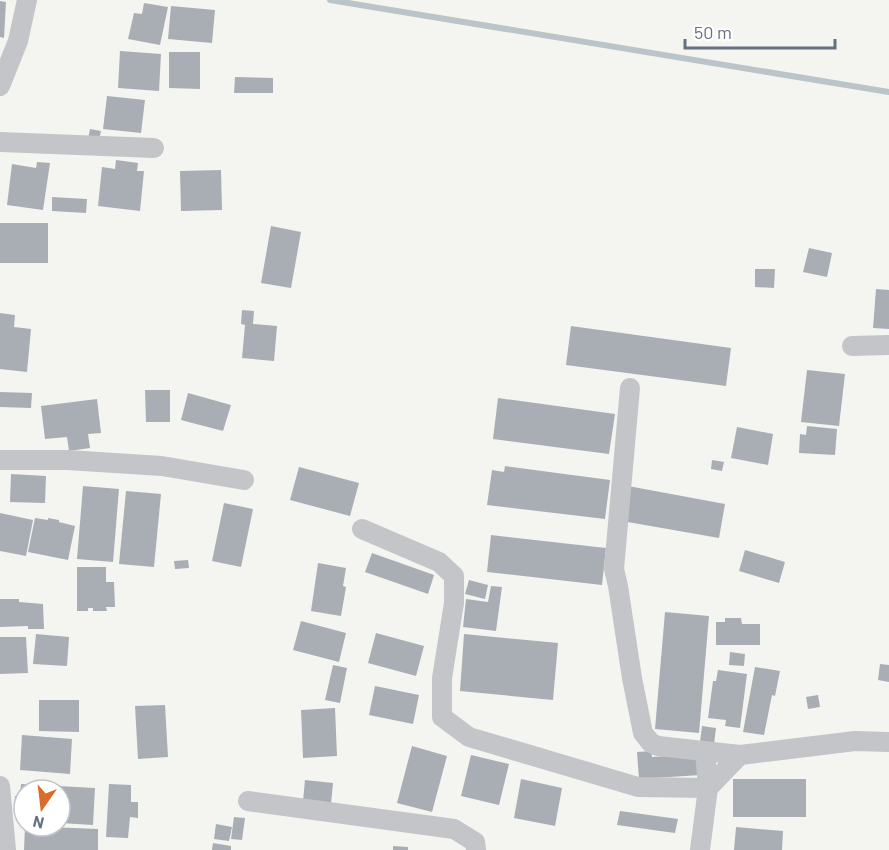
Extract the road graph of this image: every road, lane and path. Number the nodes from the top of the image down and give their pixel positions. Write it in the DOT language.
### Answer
graph roads {
  1 [pos="27,0"];
  2 [pos="0,86"];
  3 [pos="0,142"];
  4 [pos="154,148"];
  5 [pos="889,345"];
  6 [pos="852,346"];
  7 [pos="630,388"];
  8 [pos="0,460"];
  9 [pos="244,480"];
  10 [pos="362,529"];
  11 [pos="889,742"];
  12 [pos="705,751"];
  13 [pos="740,754"];
  14 [pos="0,786"];
  15 [pos="708,788"];
  16 [pos="248,801"];
  17 [pos="6,850"];
  18 [pos="476,850"];
  19 [pos="700,850"];
  1 -- 2 [label="street"];
  3 -- 4 [label="street"];
  5 -- 6 [label="street"];
  7 -- 12 [label="street"];
  8 -- 9 [label="street"];
  10 -- 15 [label="street"];
  11 -- 13 [label="street"];
  12 -- 13 [label="street"];
  12 -- 15 [label="street"];
  13 -- 15 [label="street"];
  14 -- 17 [label="street"];
  15 -- 19 [label="street"];
  16 -- 18 [label="street"];
}
